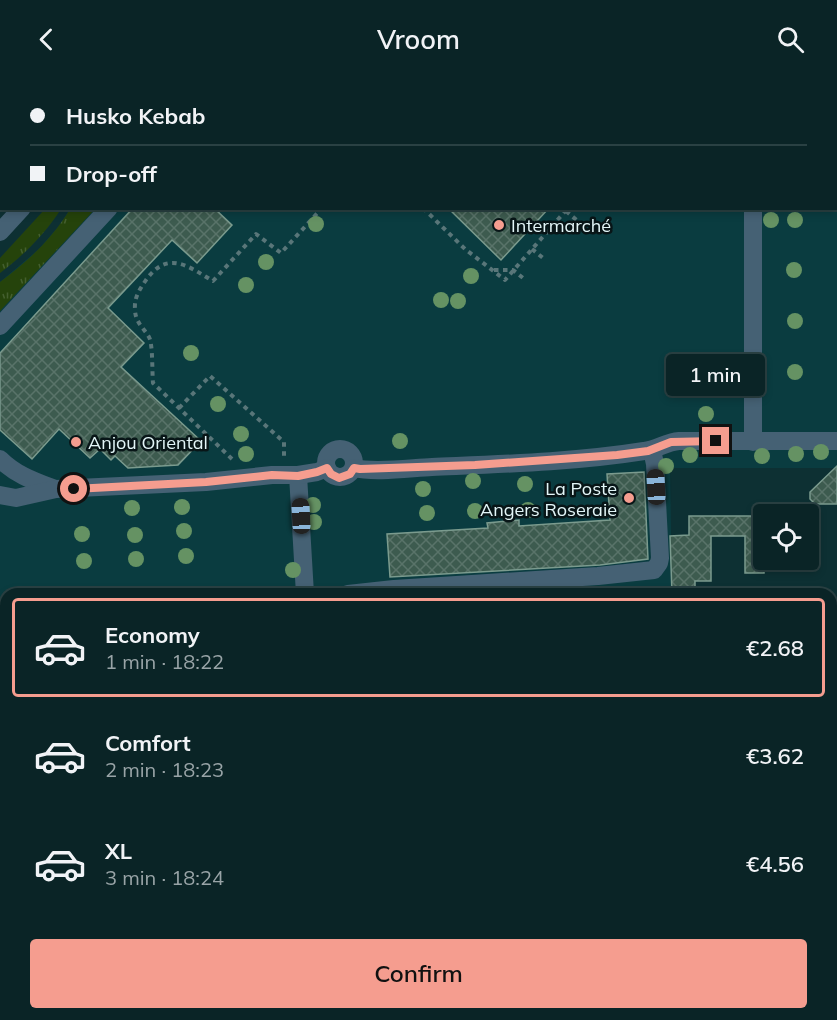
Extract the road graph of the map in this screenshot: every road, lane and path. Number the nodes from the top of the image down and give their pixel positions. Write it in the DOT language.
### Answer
graph roads {
  1 [pos="20,210"];
  2 [pos="107,210"];
  3 [pos="320,210"];
  4 [pos="425,210"];
  5 [pos="567,210"];
  6 [pos="753,210"];
  7 [pos="580,223"];
  8 [pos="0,232"];
  9 [pos="532,249"];
  10 [pos="543,258"];
  11 [pos="493,270"];
  12 [pos="513,270"];
  13 [pos="523,278"];
  14 [pos="0,326"];
  15 [pos="179,408"];
  16 [pos="837,441"];
  17 [pos="753,442"];
  18 [pos="652,450"];
  19 [pos="284,457"];
  20 [pos="0,459"];
  21 [pos="236,464"];
  22 [pos="298,476"];
  23 [pos="56,489"];
  24 [pos="0,495"];
  25 [pos="306,588"];
  26 [pos="410,588"];
  1 -- 8 [label="street"];
  2 -- 14 [label="street"];
  3 -- 15 [label="path"];
  4 -- 11 [label="path"];
  5 -- 7 [label="path"];
  5 -- 9 [label="path"];
  6 -- 17 [label="street"];
  9 -- 10 [label="path"];
  9 -- 12 [label="path"];
  11 -- 12 [label="path"];
  11 -- 12 [label="path"];
  12 -- 13 [label="path"];
  15 -- 19 [label="path"];
  15 -- 21 [label="path"];
  16 -- 17 [label="street"];
  17 -- 18 [label="street"];
  18 -- 22 [label="street"];
  18 -- 26 [label="street"];
  20 -- 23 [label="street"];
  22 -- 23 [label="street"];
  22 -- 25 [label="street"];
  23 -- 24 [label="street"];
}
